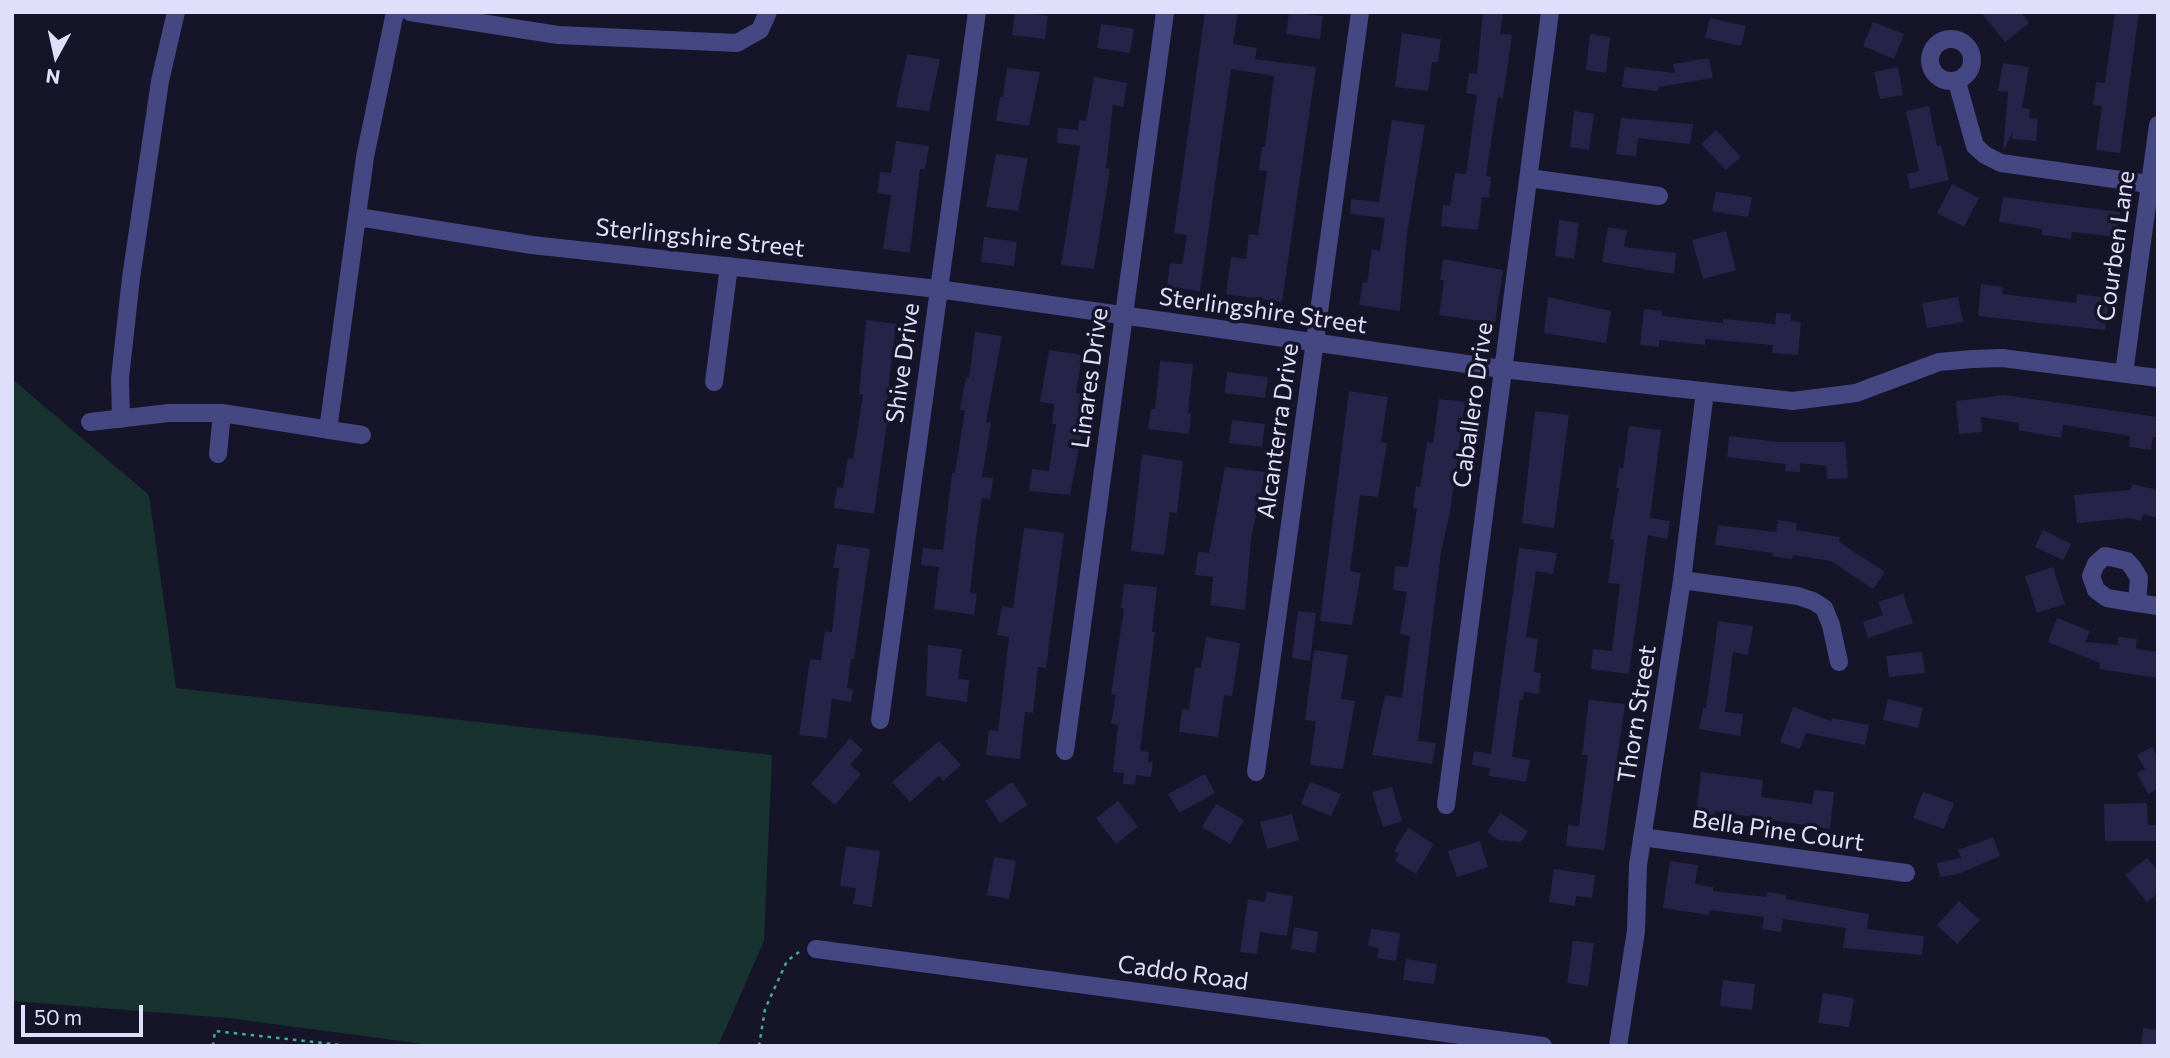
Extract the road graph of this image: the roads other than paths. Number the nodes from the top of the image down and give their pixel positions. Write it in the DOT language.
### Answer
graph roads {
  1 [pos="176,12"];
  2 [pos="396,12"];
  3 [pos="410,12"];
  4 [pos="768,12"];
  5 [pos="977,12"];
  6 [pos="1164,12"];
  7 [pos="1360,12"];
  8 [pos="1550,12"];
  9 [pos="1957,82"];
  10 [pos="2158,125"];
  11 [pos="1529,178"];
  12 [pos="2149,184"];
  13 [pos="1659,196"];
  14 [pos="358,217"];
  15 [pos="729,266"];
  16 [pos="938,289"];
  17 [pos="1123,317"];
  18 [pos="1314,343"];
  19 [pos="1502,369"];
  20 [pos="2124,373"];
  21 [pos="2158,378"];
  22 [pos="714,382"];
  23 [pos="1705,391"];
  24 [pos="222,414"];
  25 [pos="121,419"];
  26 [pos="90,422"];
  27 [pos="328,430"];
  28 [pos="362,435"];
  29 [pos="218,454"];
  30 [pos="1682,580"];
  31 [pos="2137,603"];
  32 [pos="2158,606"];
  33 [pos="1839,662"];
  34 [pos="880,720"];
  35 [pos="1065,751"];
  36 [pos="1255,772"];
  37 [pos="1446,805"];
  38 [pos="1642,836"];
  39 [pos="1906,873"];
  40 [pos="816,950"];
  41 [pos="1544,1046"];
  42 [pos="1618,1046"];
  1 -- 25 [label="street"];
  2 -- 14 [label="street"];
  3 -- 4 [label="street"];
  5 -- 16 [label="street, Shive Drive"];
  6 -- 17 [label="street, Linares Drive"];
  7 -- 18 [label="street, Alcanterra Drive"];
  8 -- 11 [label="street, Caballero Drive"];
  9 -- 12 [label="street"];
  10 -- 12 [label="street, Courben Lane"];
  11 -- 13 [label="street"];
  11 -- 19 [label="street, Caballero Drive"];
  12 -- 20 [label="street, Courben Lane"];
  14 -- 15 [label="street, Sterlingshire Street"];
  14 -- 27 [label="street"];
  15 -- 16 [label="street, Sterlingshire Street"];
  15 -- 22 [label="street"];
  16 -- 17 [label="street, Sterlingshire Street"];
  16 -- 34 [label="street, Shive Drive"];
  17 -- 18 [label="street, Sterlingshire Street"];
  17 -- 35 [label="street, Linares Drive"];
  18 -- 19 [label="street, Sterlingshire Street"];
  18 -- 36 [label="street, Alcanterra Drive"];
  19 -- 23 [label="street, Sterlingshire Street"];
  19 -- 37 [label="street, Caballero Drive"];
  20 -- 21 [label="street, Sterlingshire Street"];
  20 -- 23 [label="street, Sterlingshire Street"];
  23 -- 30 [label="street, Thorn Street"];
  24 -- 25 [label="street"];
  24 -- 27 [label="street"];
  24 -- 29 [label="street"];
  25 -- 26 [label="street"];
  27 -- 28 [label="street"];
  30 -- 33 [label="street"];
  30 -- 38 [label="street, Thorn Street"];
  31 -- 32 [label="street"];
  38 -- 39 [label="street, Bella Pine Court"];
  38 -- 42 [label="street, Thorn Street"];
  40 -- 41 [label="street, Caddo Road"];
}
